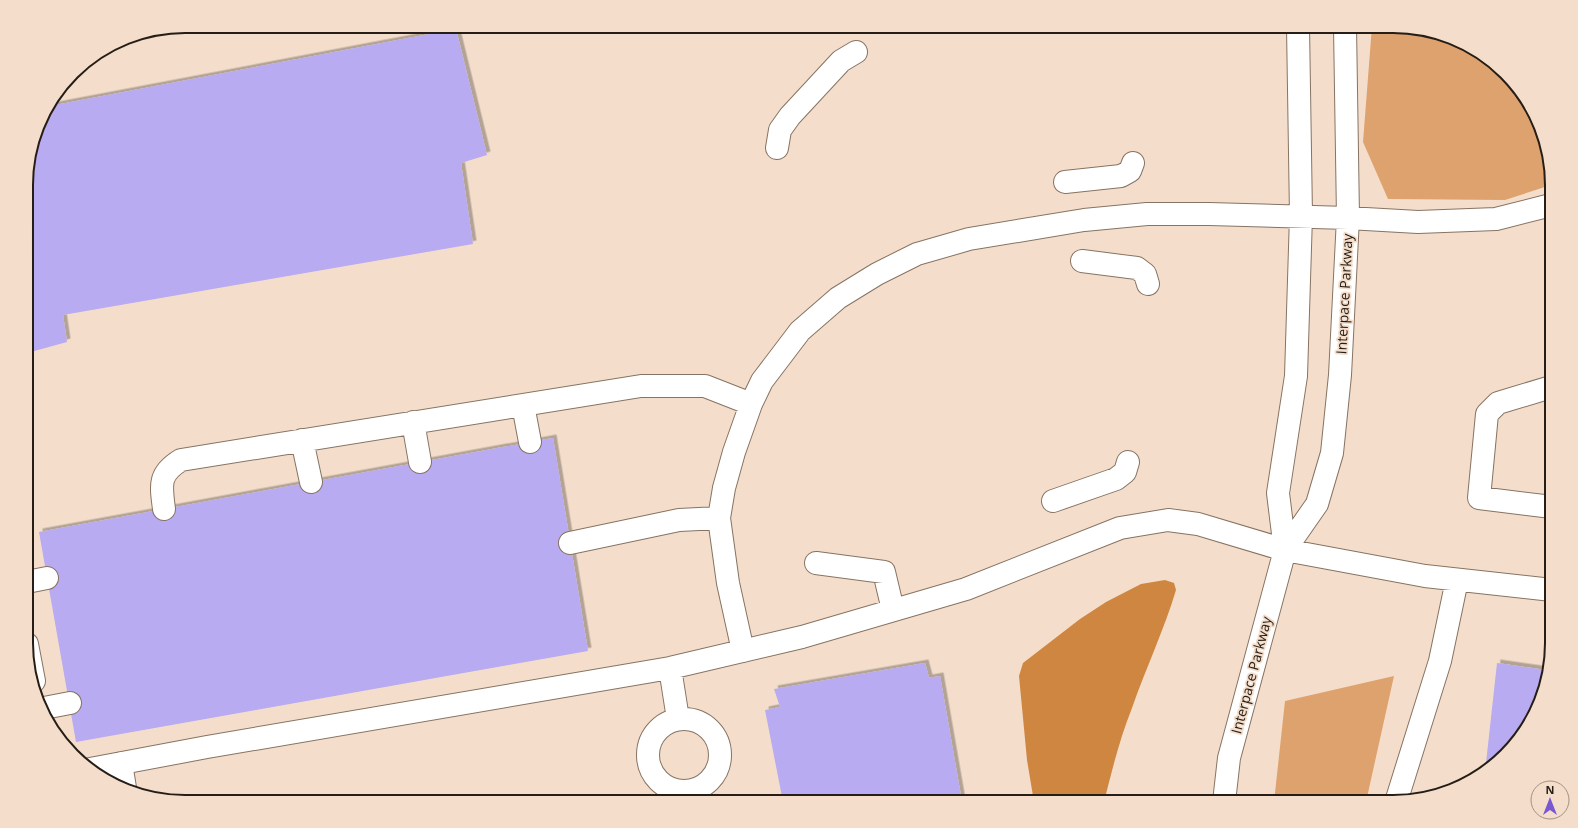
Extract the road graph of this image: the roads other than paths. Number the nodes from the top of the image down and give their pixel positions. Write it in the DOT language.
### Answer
graph roads {
  1 [pos="1298,33"];
  2 [pos="1345,33"];
  3 [pos="856,52"];
  4 [pos="777,148"];
  5 [pos="1133,163"];
  6 [pos="1065,182"];
  7 [pos="1545,211"];
  8 [pos="1301,216"];
  9 [pos="1348,218"];
  10 [pos="1082,261"];
  11 [pos="1148,284"];
  12 [pos="1545,389"];
  13 [pos="751,404"];
  14 [pos="523,405"];
  15 [pos="413,422"];
  16 [pos="302,440"];
  17 [pos="530,442"];
  18 [pos="420,462"];
  19 [pos="1128,462"];
  20 [pos="310,482"];
  21 [pos="1053,501"];
  22 [pos="1545,506"];
  23 [pos="164,509"];
  24 [pos="719,518"];
  25 [pos="570,543"];
  26 [pos="1285,550"];
  27 [pos="816,563"];
  28 [pos="1457,580"];
  29 [pos="1545,589"];
  30 [pos="893,610"];
  31 [pos="743,651"];
  32 [pos="670,668"];
  33 [pos="70,703"];
  34 [pos="48,707"];
  35 [pos="678,720"];
  36 [pos="121,763"];
  37 [pos="98,767"];
  38 [pos="124,782"];
  39 [pos="1225,795"];
  40 [pos="1398,795"];
  1 -- 8 [label="street, Interpace Parkway"];
  2 -- 9 [label="street, Interpace Parkway"];
  3 -- 4 [label="street"];
  5 -- 6 [label="street"];
  7 -- 9 [label="street"];
  8 -- 9 [label="street"];
  8 -- 13 [label="street"];
  8 -- 26 [label="street, Interpace Parkway"];
  9 -- 26 [label="street, Interpace Parkway"];
  10 -- 11 [label="street"];
  12 -- 22 [label="street"];
  13 -- 14 [label="street"];
  13 -- 24 [label="street"];
  14 -- 15 [label="street"];
  14 -- 17 [label="street"];
  15 -- 16 [label="street"];
  15 -- 18 [label="street"];
  16 -- 20 [label="street"];
  16 -- 23 [label="street"];
  19 -- 21 [label="street"];
  24 -- 25 [label="street"];
  24 -- 31 [label="street"];
  26 -- 28 [label="street"];
  26 -- 30 [label="street"];
  26 -- 39 [label="street, Interpace Parkway"];
  27 -- 30 [label="street"];
  28 -- 29 [label="street"];
  28 -- 40 [label="street"];
  30 -- 31 [label="street"];
  31 -- 32 [label="street"];
  32 -- 35 [label="street"];
  32 -- 36 [label="street"];
  33 -- 34 [label="street"];
  36 -- 37 [label="street"];
  36 -- 38 [label="street"];
}
